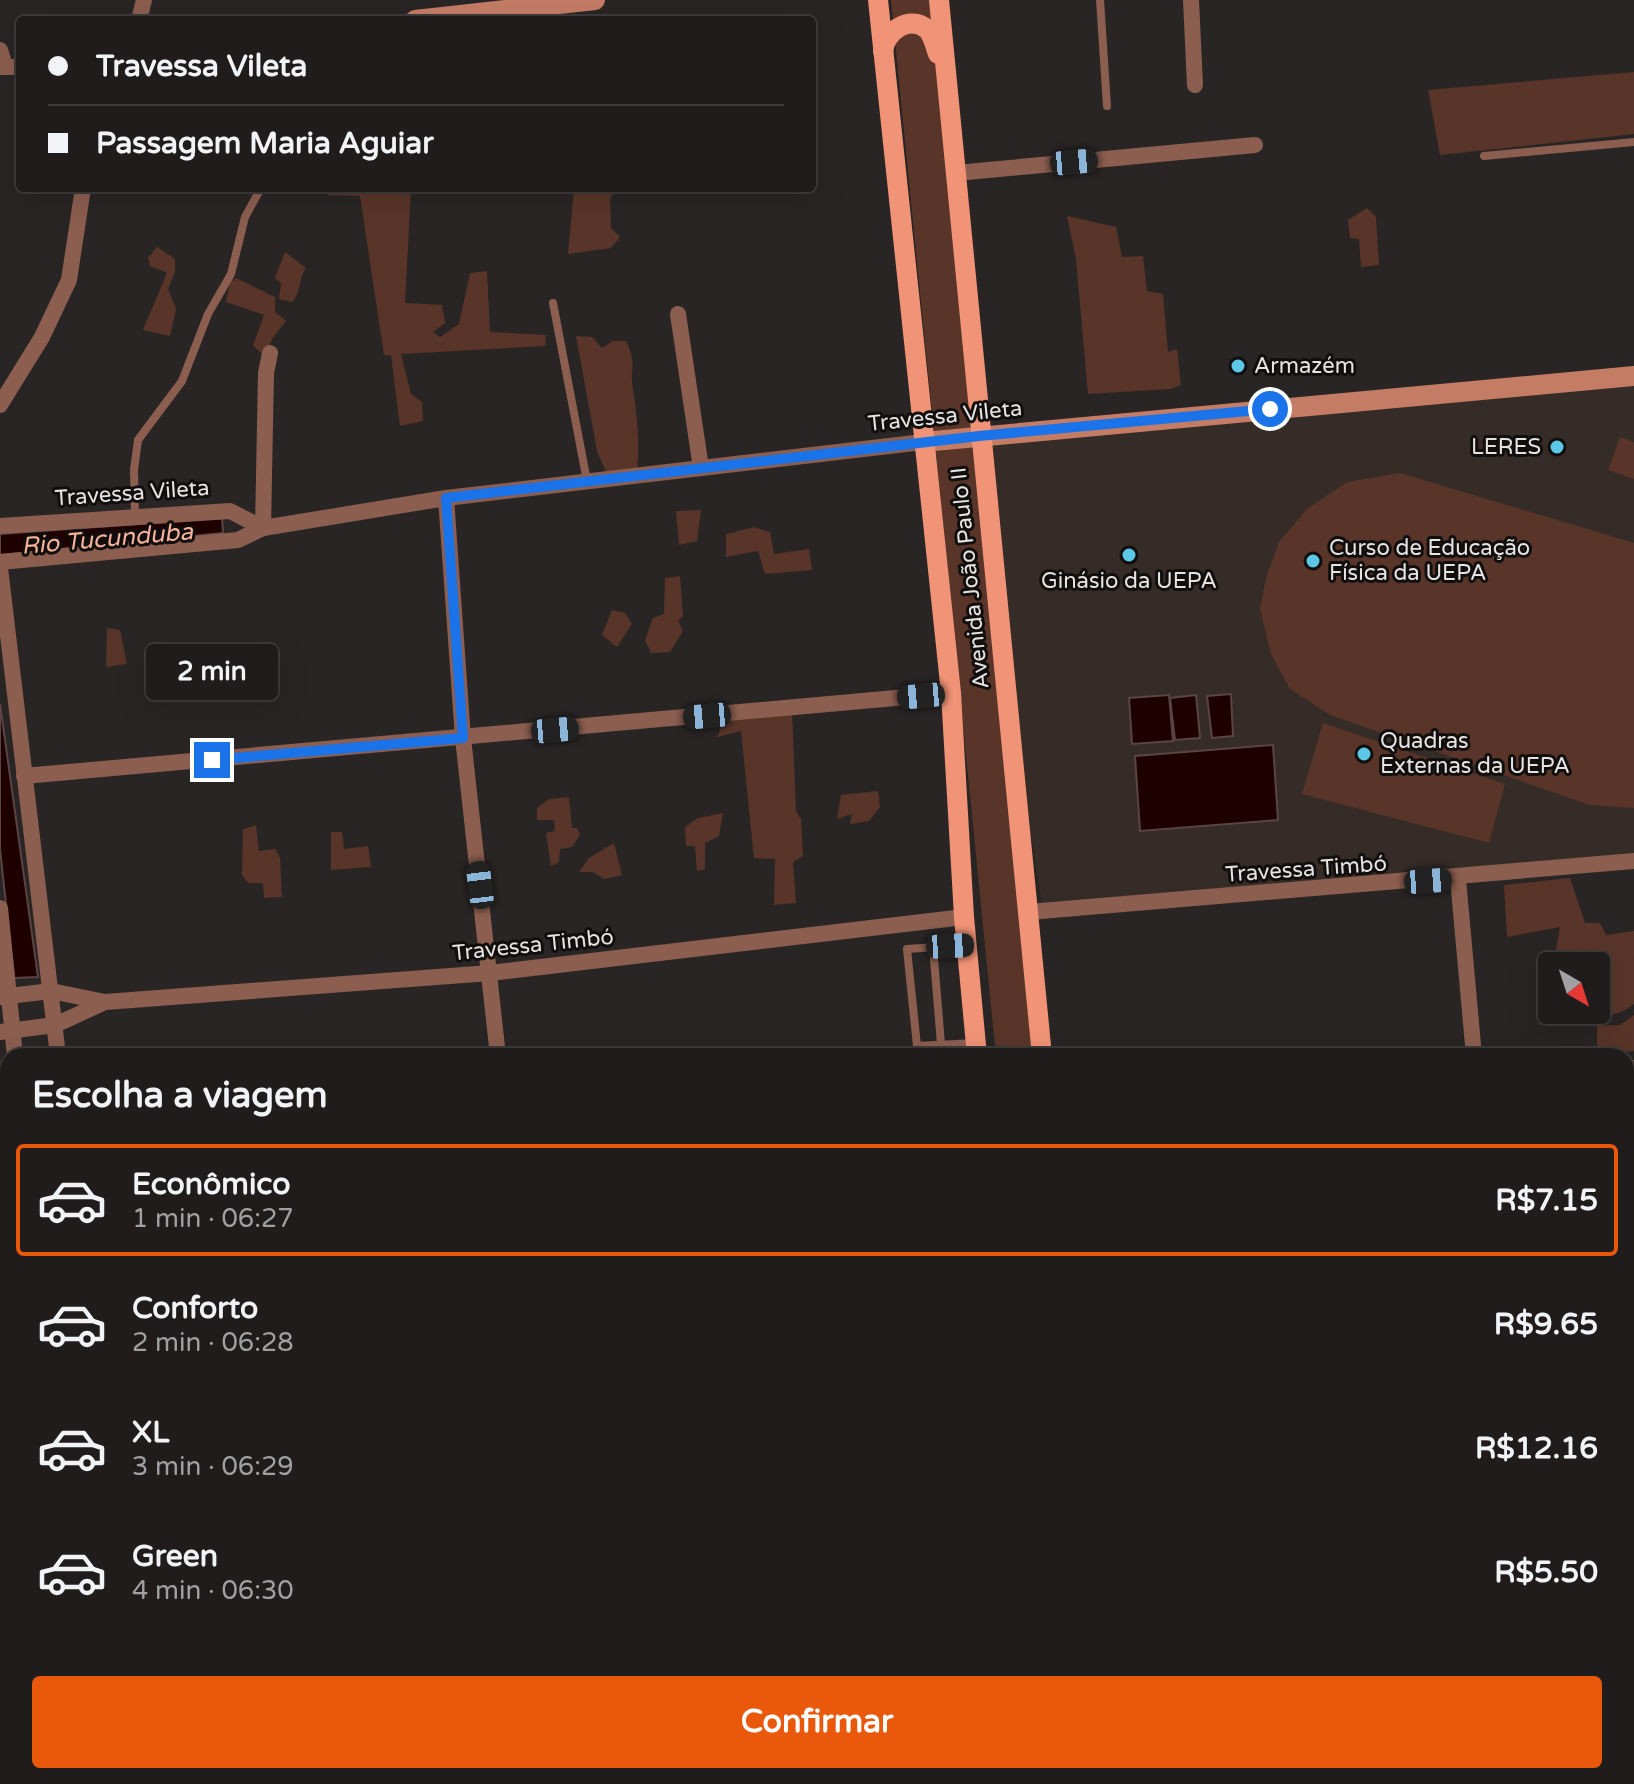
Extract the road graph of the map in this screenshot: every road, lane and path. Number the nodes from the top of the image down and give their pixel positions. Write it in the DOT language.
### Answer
graph roads {
  1 [pos="595,0"];
  2 [pos="878,0"];
  3 [pos="939,0"];
  4 [pos="1100,0"];
  5 [pos="1191,0"];
  6 [pos="491,16"];
  7 [pos="883,52"];
  8 [pos="947,80"];
  9 [pos="1195,85"];
  10 [pos="1107,106"];
  11 [pos="1634,142"];
  12 [pos="1255,145"];
  13 [pos="1484,156"];
  14 [pos="956,173"];
  15 [pos="82,192"];
  16 [pos="259,192"];
  17 [pos="553,303"];
  18 [pos="678,314"];
  19 [pos="270,353"];
  20 [pos="1634,376"];
  21 [pos="0,405"];
  22 [pos="979,436"];
  23 [pos="923,442"];
  24 [pos="701,468"];
  25 [pos="587,482"];
  26 [pos="446,498"];
  27 [pos="135,515"];
  28 [pos="0,526"];
  29 [pos="263,528"];
  30 [pos="0,562"];
  31 [pos="0,568"];
  32 [pos="951,693"];
  33 [pos="463,738"];
  34 [pos="24,776"];
  35 [pos="1634,861"];
  36 [pos="1458,879"];
  37 [pos="0,908"];
  38 [pos="1029,912"];
  39 [pos="964,917"];
  40 [pos="966,945"];
  41 [pos="933,947"];
  42 [pos="490,973"];
  43 [pos="45,992"];
  44 [pos="9,998"];
  45 [pos="105,1002"];
  46 [pos="48,1026"];
  47 [pos="11,1029"];
  48 [pos="941,1044"];
  49 [pos="55,1048"];
  50 [pos="497,1048"];
  51 [pos="964,1048"];
  52 [pos="976,1048"];
  53 [pos="1041,1048"];
  54 [pos="1473,1048"];
  1 -- 6 [label="street"];
  2 -- 7 [label="main road, Avenida João Paulo II"];
  3 -- 8 [label="main road, Avenida João Paulo II"];
  4 -- 10 [label="lane"];
  5 -- 9 [label="street"];
  7 -- 8 [label="main road"];
  7 -- 23 [label="main road, Avenida João Paulo II"];
  8 -- 14 [label="main road, Avenida João Paulo II"];
  11 -- 13 [label="lane"];
  12 -- 14 [label="street"];
  14 -- 22 [label="main road, Avenida João Paulo II"];
  15 -- 21 [label="street"];
  16 -- 27 [label="lane"];
  17 -- 25 [label="lane"];
  18 -- 24 [label="street"];
  19 -- 29 [label="street"];
  20 -- 22 [label="street, Travessa Vileta"];
  22 -- 23 [label="street, Travessa Vileta"];
  22 -- 38 [label="main road, Avenida João Paulo II"];
  23 -- 24 [label="street, Travessa Vileta"];
  23 -- 32 [label="main road, Avenida João Paulo II"];
  24 -- 25 [label="street, Travessa Vileta"];
  25 -- 26 [label="street, Travessa Vileta"];
  26 -- 29 [label="street, Travessa Vileta"];
  26 -- 33 [label="street"];
  27 -- 28 [label="street, Travessa Vileta"];
  27 -- 29 [label="street, Travessa Vileta"];
  29 -- 30 [label="street, Travessa Vileta"];
  31 -- 34 [label="street"];
  32 -- 33 [label="street"];
  32 -- 39 [label="main road, Avenida João Paulo II"];
  33 -- 34 [label="street"];
  33 -- 42 [label="street"];
  34 -- 43 [label="street"];
  35 -- 36 [label="street, Travessa Timbó"];
  36 -- 38 [label="street, Travessa Timbó"];
  36 -- 54 [label="street"];
  37 -- 44 [label="street"];
  38 -- 53 [label="main road, Avenida João Paulo II"];
  39 -- 40 [label="main road, Avenida João Paulo II"];
  39 -- 42 [label="street, Travessa Timbó"];
  40 -- 41 [label="lane"];
  40 -- 52 [label="main road, Avenida João Paulo II"];
  41 -- 48 [label="lane"];
  41 -- 48 [label="lane"];
  42 -- 45 [label="street, Travessa Timbó"];
  42 -- 50 [label="street"];
  43 -- 44 [label="street, Travessa Timbó"];
  43 -- 45 [label="street, Travessa Timbó"];
  43 -- 46 [label="street"];
  44 -- 47 [label="street"];
  45 -- 46 [label="street, Travessa Timbó"];
  46 -- 47 [label="street, Travessa Timbó"];
  46 -- 49 [label="street"];
  48 -- 51 [label="lane"];
}
